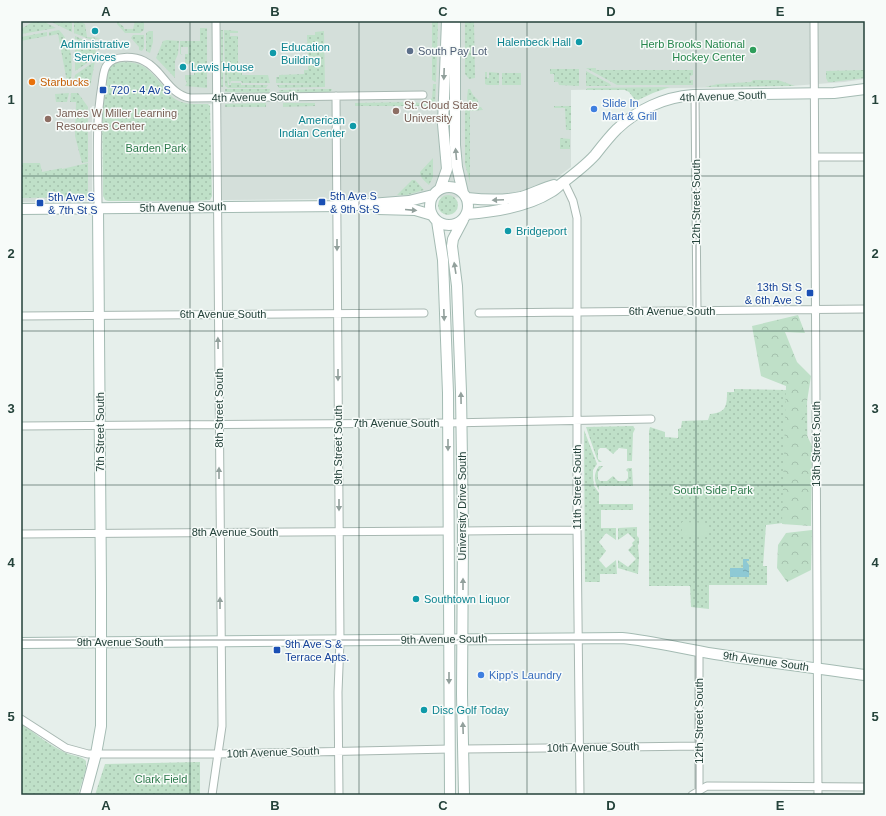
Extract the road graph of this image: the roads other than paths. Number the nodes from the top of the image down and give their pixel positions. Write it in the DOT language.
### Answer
graph roads {
  1 [pos="216,21"];
  2 [pos="447,21"];
  3 [pos="455,21"];
  4 [pos="814,21"];
  5 [pos="105,67"];
  6 [pos="865,89"];
  7 [pos="814,93"];
  8 [pos="423,95"];
  9 [pos="695,95"];
  10 [pos="336,96"];
  11 [pos="216,98"];
  12 [pos="815,157"];
  13 [pos="865,157"];
  14 [pos="563,183"];
  15 [pos="436,192"];
  16 [pos="465,196"];
  17 [pos="217,206"];
  18 [pos="340,206"];
  19 [pos="98,208"];
  20 [pos="21,209"];
  21 [pos="465,217"];
  22 [pos="434,218"];
  23 [pos="865,309"];
  24 [pos="697,310"];
  25 [pos="816,310"];
  26 [pos="577,311"];
  27 [pos="337,313"];
  28 [pos="424,313"];
  29 [pos="479,313"];
  30 [pos="218,314"];
  31 [pos="99,315"];
  32 [pos="21,316"];
  33 [pos="651,419"];
  34 [pos="577,421"];
  35 [pos="338,423"];
  36 [pos="448,423"];
  37 [pos="462,423"];
  38 [pos="219,424"];
  39 [pos="100,425"];
  40 [pos="21,426"];
  41 [pos="463,530"];
  42 [pos="577,530"];
  43 [pos="448,531"];
  44 [pos="220,532"];
  45 [pos="339,532"];
  46 [pos="21,534"];
  47 [pos="101,534"];
  48 [pos="578,638"];
  49 [pos="449,639"];
  50 [pos="463,639"];
  51 [pos="340,641"];
  52 [pos="101,642"];
  53 [pos="221,642"];
  54 [pos="21,643"];
  55 [pos="700,652"];
  56 [pos="817,668"];
  57 [pos="865,675"];
  58 [pos="21,719"];
  59 [pos="699,746"];
  60 [pos="580,747"];
  61 [pos="450,749"];
  62 [pos="464,749"];
  63 [pos="338,750"];
  64 [pos="96,754"];
  65 [pos="217,754"];
  66 [pos="818,787"];
  67 [pos="865,787"];
  68 [pos="699,790"];
  69 [pos="85,795"];
  70 [pos="212,795"];
  71 [pos="338,795"];
  72 [pos="450,795"];
  73 [pos="464,795"];
  74 [pos="580,795"];
  75 [pos="692,795"];
  76 [pos="818,795"];
  1 -- 11 [label="street, 8th Street South"];
  2 -- 15 [label="street, one-way"];
  16 -- 3 [label="street, one-way"];
  4 -- 7 [label="street, 13th Street South"];
  5 -- 11 [label="street, 4th Avenue South"];
  5 -- 19 [label="street, 7th Street South"];
  6 -- 7 [label="street, 4th Avenue South"];
  7 -- 9 [label="street, 4th Avenue South"];
  7 -- 12 [label="street, 13th Street South"];
  8 -- 10 [label="street, 4th Avenue South"];
  9 -- 14 [label="street, 4th Avenue South"];
  9 -- 24 [label="street, 12th Street South"];
  10 -- 11 [label="street, 4th Avenue South"];
  10 -- 18 [label="street, 9th Street South"];
  11 -- 17 [label="street, 8th Street South"];
  12 -- 13 [label="street"];
  12 -- 25 [label="street, 13th Street South"];
  14 -- 16 [label="street, one-way"];
  14 -- 21 [label="street"];
  14 -- 26 [label="street, 11th Street South"];
  15 -- 16 [label="street"];
  15 -- 18 [label="street, 5th Avenue South"];
  15 -- 22 [label="street"];
  16 -- 21 [label="street"];
  17 -- 18 [label="street, 5th Avenue South"];
  17 -- 19 [label="street, 5th Avenue South"];
  17 -- 30 [label="street, 8th Street South"];
  18 -- 22 [label="street, 5th Avenue South, one-way"];
  18 -- 27 [label="street, 9th Street South, one-way"];
  19 -- 20 [label="street, 5th Avenue South"];
  19 -- 31 [label="street, 7th Street South"];
  21 -- 22 [label="street"];
  37 -- 21 [label="street, University Drive South, one-way"];
  22 -- 36 [label="street, University Drive South, one-way"];
  23 -- 25 [label="street, 6th Avenue South"];
  24 -- 25 [label="street, 6th Avenue South"];
  24 -- 26 [label="street, 6th Avenue South"];
  25 -- 56 [label="street, 13th Street South"];
  26 -- 29 [label="street, 6th Avenue South"];
  26 -- 34 [label="street, 11th Street South"];
  27 -- 28 [label="street, 6th Avenue South"];
  27 -- 30 [label="street, 6th Avenue South"];
  27 -- 35 [label="street, 9th Street South, one-way"];
  30 -- 31 [label="street, 6th Avenue South"];
  38 -- 30 [label="street, 8th Street South, one-way"];
  31 -- 32 [label="street, 6th Avenue South"];
  31 -- 39 [label="street, 7th Street South"];
  33 -- 34 [label="street, 7th Avenue South"];
  34 -- 37 [label="street, 7th Avenue South"];
  34 -- 42 [label="street, 11th Street South"];
  35 -- 36 [label="street, 7th Avenue South"];
  35 -- 38 [label="street, 7th Avenue South"];
  35 -- 45 [label="street, 9th Street South, one-way"];
  36 -- 37 [label="street, 7th Avenue South"];
  36 -- 43 [label="street, University Drive South, one-way"];
  37 -- 41 [label="street, University Drive South"];
  38 -- 39 [label="street, 7th Avenue South"];
  44 -- 38 [label="street, 8th Street South, one-way"];
  39 -- 40 [label="street, 7th Avenue South"];
  39 -- 47 [label="street, 7th Street South"];
  41 -- 42 [label="street"];
  50 -- 41 [label="street, University Drive South, one-way"];
  42 -- 48 [label="street, 11th Street South"];
  43 -- 45 [label="street, 8th Avenue South"];
  43 -- 49 [label="street, University Drive South"];
  44 -- 45 [label="street, 8th Avenue South"];
  44 -- 47 [label="street, 8th Avenue South"];
  53 -- 44 [label="street, 8th Street South, one-way"];
  45 -- 51 [label="street, 9th Street South"];
  46 -- 47 [label="street, 8th Avenue South"];
  47 -- 52 [label="street, 7th Street South"];
  48 -- 50 [label="street, 9th Avenue South"];
  48 -- 55 [label="street, 9th Avenue South"];
  48 -- 60 [label="street, 11th Street South"];
  49 -- 50 [label="street, 9th Avenue South"];
  49 -- 51 [label="street, 9th Avenue South"];
  49 -- 61 [label="street, University Drive South, one-way"];
  62 -- 50 [label="street, University Drive South, one-way"];
  51 -- 53 [label="street, 9th Avenue South"];
  51 -- 63 [label="street, 9th Street South"];
  52 -- 53 [label="street, 9th Avenue South"];
  52 -- 54 [label="street, 9th Avenue South"];
  52 -- 64 [label="street, 7th Street South"];
  53 -- 65 [label="street, 8th Street South"];
  55 -- 56 [label="street, 9th Avenue South"];
  55 -- 59 [label="street, 12th Street South"];
  56 -- 57 [label="street, 9th Avenue South"];
  56 -- 66 [label="street, 13th Street South"];
  58 -- 64 [label="street, 10th Avenue South"];
  59 -- 60 [label="street, 10th Avenue South"];
  59 -- 68 [label="street, 12th Street South"];
  60 -- 62 [label="street, 10th Avenue South"];
  60 -- 74 [label="street, 11th Street South"];
  61 -- 63 [label="street, 10th Avenue South"];
  61 -- 72 [label="street, University Drive South"];
  62 -- 73 [label="street, University Drive South"];
  63 -- 65 [label="street, 10th Avenue South"];
  63 -- 71 [label="street, 9th Street South"];
  64 -- 65 [label="street, 10th Avenue South"];
  64 -- 69 [label="street, 7th Street South"];
  65 -- 70 [label="street, 8th Street South"];
  66 -- 67 [label="street"];
  66 -- 68 [label="street"];
  66 -- 76 [label="street, 13th Street South"];
  68 -- 75 [label="street"];
}
